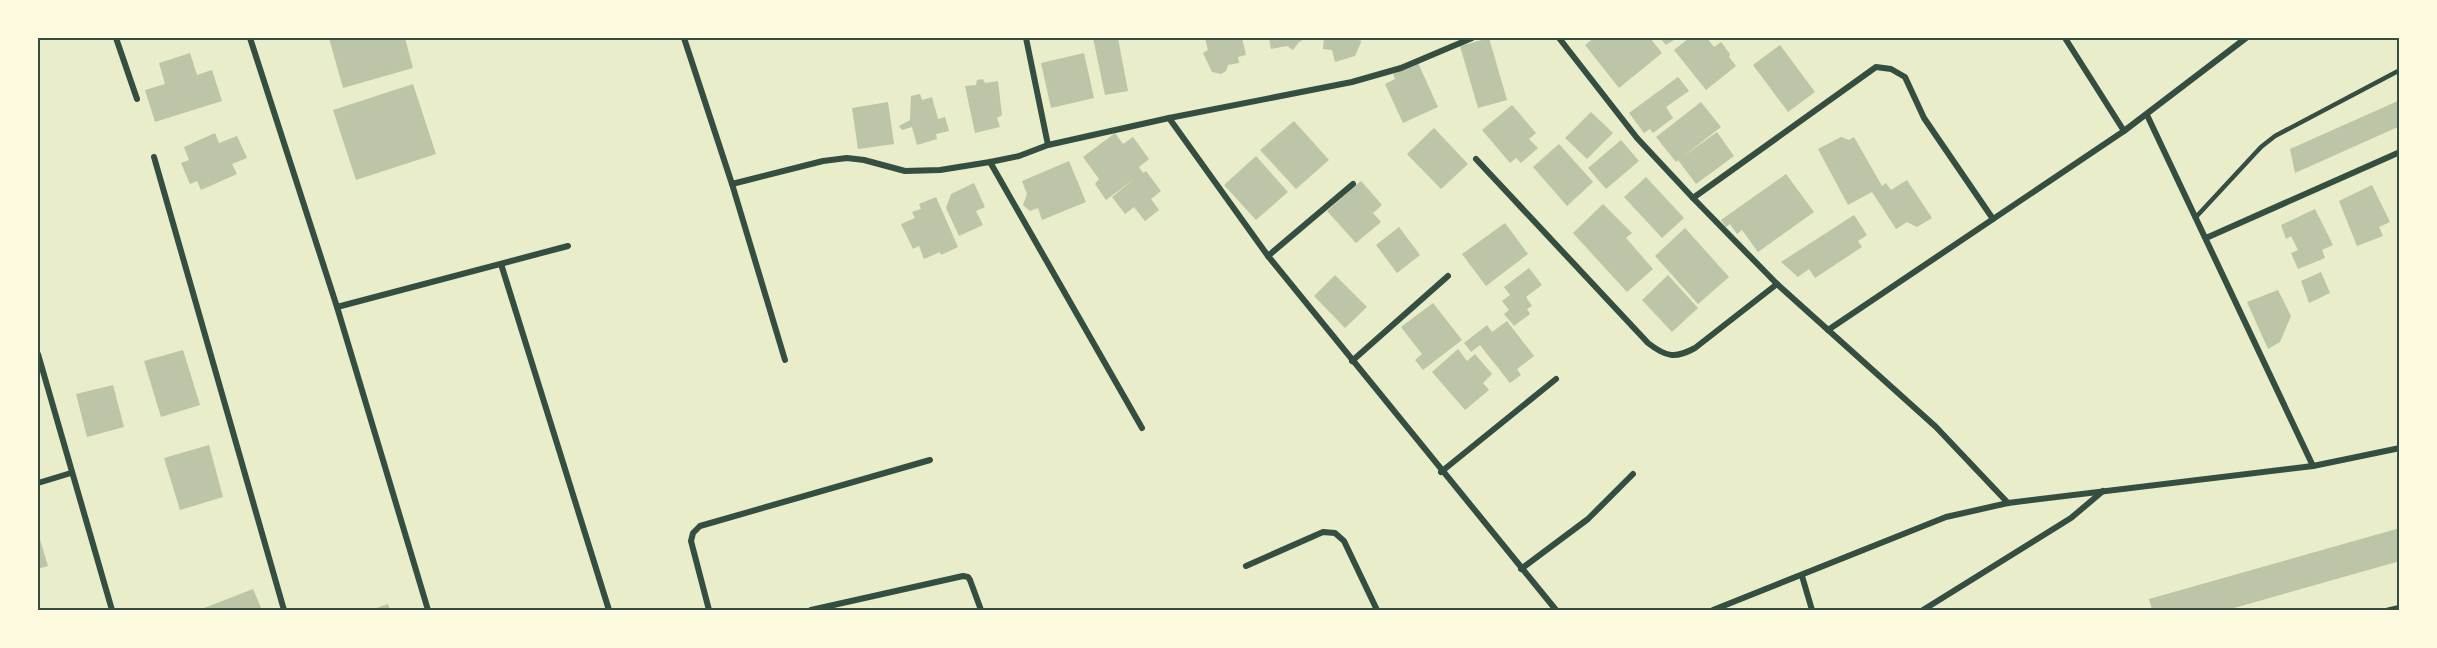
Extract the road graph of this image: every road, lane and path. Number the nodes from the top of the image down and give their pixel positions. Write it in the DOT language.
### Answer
graph roads {
  1 [pos="116,38"];
  2 [pos="250,38"];
  3 [pos="684,38"];
  4 [pos="1026,38"];
  5 [pos="1472,38"];
  6 [pos="1571,38"];
  7 [pos="2065,38"];
  8 [pos="2246,38"];
  9 [pos="1561,40"];
  10 [pos="2400,70"];
  11 [pos="136,99"];
  12 [pos="2147,115"];
  13 [pos="1169,117"];
  14 [pos="2124,131"];
  15 [pos="1048,145"];
  16 [pos="2400,153"];
  17 [pos="154,157"];
  18 [pos="1476,159"];
  19 [pos="990,162"];
  20 [pos="732,184"];
  21 [pos="1353,184"];
  22 [pos="1693,198"];
  23 [pos="2196,217"];
  24 [pos="1993,219"];
  25 [pos="2206,238"];
  26 [pos="568,246"];
  27 [pos="1268,256"];
  28 [pos="501,264"];
  29 [pos="1448,276"];
  30 [pos="1777,284"];
  31 [pos="337,307"];
  32 [pos="1828,330"];
  33 [pos="38,354"];
  34 [pos="785,360"];
  35 [pos="1352,361"];
  36 [pos="1556,379"];
  37 [pos="1142,428"];
  38 [pos="2400,448"];
  39 [pos="930,460"];
  40 [pos="2313,466"];
  41 [pos="1442,472"];
  42 [pos="71,473"];
  43 [pos="1633,474"];
  44 [pos="38,483"];
  45 [pos="2104,491"];
  46 [pos="2008,503"];
  47 [pos="1246,566"];
  48 [pos="1521,569"];
  49 [pos="1802,576"];
  50 [pos="2400,607"];
  51 [pos="112,610"];
  52 [pos="284,610"];
  53 [pos="428,610"];
  54 [pos="609,610"];
  55 [pos="710,610"];
  56 [pos="812,610"];
  57 [pos="981,610"];
  58 [pos="1377,610"];
  59 [pos="1556,610"];
  60 [pos="1713,610"];
  61 [pos="1812,610"];
  62 [pos="1923,610"];
  63 [pos="2387,610"];
  1 -- 11 [label="street"];
  2 -- 31 [label="street"];
  3 -- 20 [label="street"];
  4 -- 15 [label="street"];
  5 -- 13 [label="street"];
  6 -- 9 [label="street"];
  7 -- 14 [label="street"];
  8 -- 12 [label="street"];
  9 -- 22 [label="street"];
  10 -- 23 [label="lane"];
  12 -- 14 [label="street"];
  12 -- 23 [label="street"];
  13 -- 15 [label="street"];
  13 -- 27 [label="street"];
  14 -- 24 [label="street"];
  15 -- 19 [label="street"];
  16 -- 25 [label="street"];
  17 -- 52 [label="street"];
  18 -- 30 [label="street"];
  19 -- 20 [label="street"];
  19 -- 37 [label="street"];
  20 -- 34 [label="street"];
  21 -- 27 [label="street"];
  22 -- 24 [label="street"];
  22 -- 30 [label="street"];
  23 -- 25 [label="street"];
  24 -- 32 [label="street"];
  25 -- 40 [label="street"];
  26 -- 28 [label="street"];
  27 -- 35 [label="street"];
  28 -- 31 [label="street"];
  28 -- 54 [label="street"];
  29 -- 35 [label="street"];
  30 -- 32 [label="street"];
  31 -- 53 [label="street"];
  32 -- 46 [label="street"];
  33 -- 42 [label="street"];
  35 -- 41 [label="street"];
  36 -- 41 [label="street"];
  38 -- 40 [label="street"];
  39 -- 55 [label="street"];
  40 -- 45 [label="street"];
  41 -- 48 [label="street"];
  42 -- 44 [label="street"];
  42 -- 51 [label="street"];
  43 -- 48 [label="street"];
  45 -- 46 [label="street"];
  45 -- 62 [label="street"];
  46 -- 49 [label="street"];
  47 -- 58 [label="street"];
  48 -- 59 [label="street"];
  49 -- 60 [label="street"];
  49 -- 61 [label="street"];
  50 -- 63 [label="lane"];
  56 -- 57 [label="street"];
}
